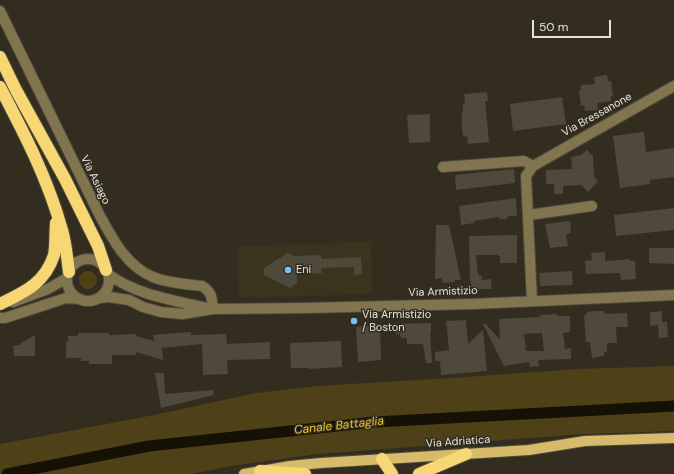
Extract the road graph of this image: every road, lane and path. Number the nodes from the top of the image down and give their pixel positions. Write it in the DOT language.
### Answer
graph roads {
  1 [pos="0,11"];
  2 [pos="0,57"];
  3 [pos="674,86"];
  4 [pos="0,87"];
  5 [pos="533,166"];
  6 [pos="443,167"];
  7 [pos="592,206"];
  8 [pos="57,214"];
  9 [pos="529,215"];
  10 [pos="107,272"];
  11 [pos="68,275"];
  12 [pos="674,295"];
  13 [pos="99,298"];
  14 [pos="80,299"];
  15 [pos="532,301"];
  16 [pos="0,305"];
  17 [pos="213,309"];
  18 [pos="0,318"];
  19 [pos="674,438"];
  20 [pos="466,454"];
  21 [pos="382,459"];
  22 [pos="260,471"];
  23 [pos="244,474"];
  24 [pos="305,474"];
  25 [pos="381,474"];
  26 [pos="392,474"];
  27 [pos="419,474"];
  1 -- 17 [label="street, Via Asiago"];
  2 -- 10 [label="highway"];
  3 -- 5 [label="street, Via Bressanone"];
  4 -- 8 [label="highway"];
  5 -- 6 [label="street"];
  5 -- 9 [label="street"];
  7 -- 9 [label="street"];
  8 -- 11 [label="highway"];
  8 -- 16 [label="highway"];
  9 -- 15 [label="street"];
  10 -- 11 [label="street, Via Armistizio"];
  10 -- 13 [label="street"];
  10 -- 17 [label="street, Via Armistizio"];
  11 -- 14 [label="street"];
  11 -- 16 [label="street, Via Armistizio"];
  12 -- 15 [label="street, Via Armistizio"];
  13 -- 14 [label="street, Via Armistizio"];
  13 -- 17 [label="street, Via Armistizio"];
  14 -- 18 [label="street, Via Armistizio"];
  15 -- 17 [label="street, Via Armistizio"];
  19 -- 20 [label="main road, Via Adriatica"];
  20 -- 21 [label="main road, Via Adriatica"];
  20 -- 27 [label="highway"];
  21 -- 22 [label="main road, Via Adriatica"];
  21 -- 25 [label="highway"];
  21 -- 26 [label="highway"];
  22 -- 23 [label="main road, Via Adriatica"];
  22 -- 24 [label="highway"];
}
